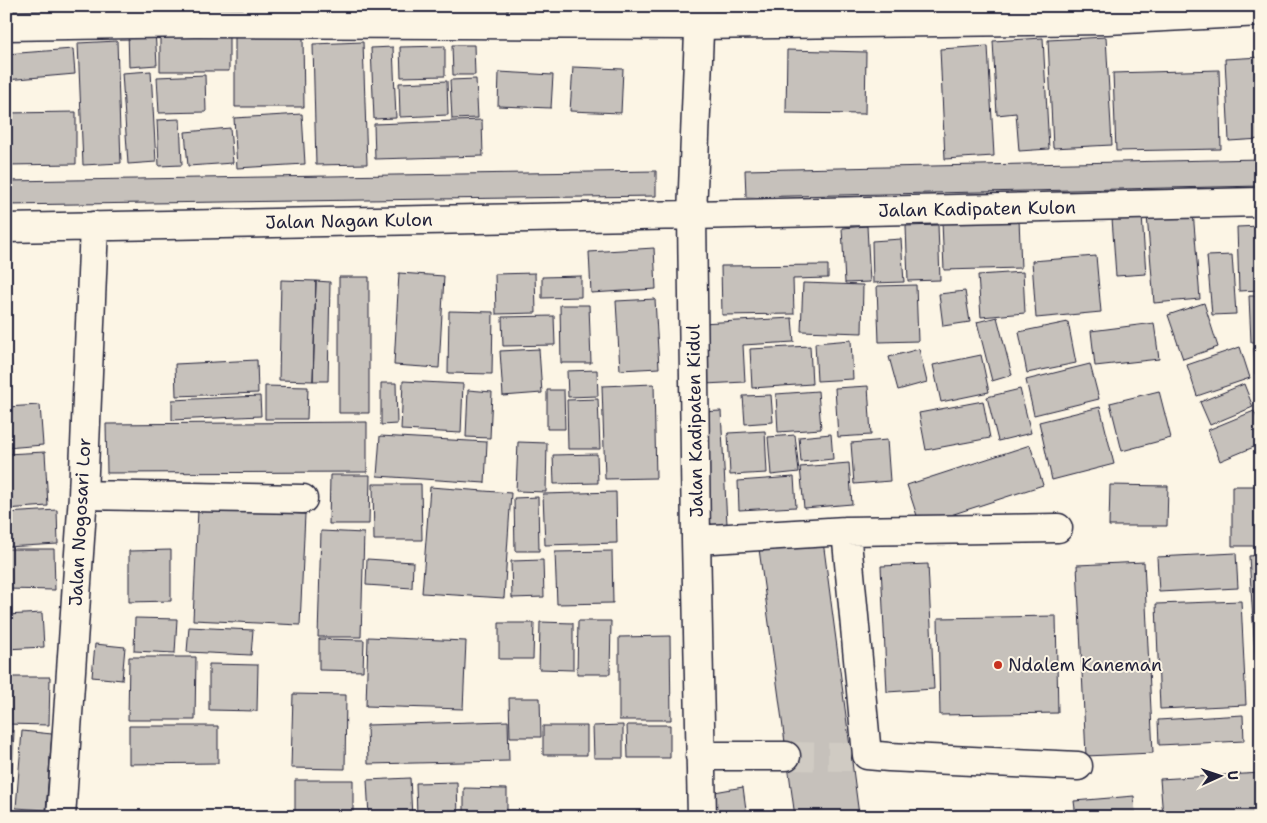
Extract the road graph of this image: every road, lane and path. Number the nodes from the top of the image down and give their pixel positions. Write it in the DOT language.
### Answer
graph roads {
  1 [pos="1261,12"];
  2 [pos="1038,14"];
  3 [pos="136,15"];
  4 [pos="699,16"];
  5 [pos="6,26"];
  6 [pos="1261,202"];
  7 [pos="692,215"];
  8 [pos="94,226"];
  9 [pos="6,228"];
  10 [pos="83,495"];
  11 [pos="303,499"];
  12 [pos="1058,528"];
  13 [pos="846,531"];
  14 [pos="696,540"];
  15 [pos="700,756"];
  16 [pos="786,756"];
  17 [pos="1078,766"];
  18 [pos="61,817"];
  19 [pos="702,817"];
  1 -- 2 [label="street"];
  2 -- 4 [label="street"];
  3 -- 4 [label="street"];
  3 -- 5 [label="street"];
  4 -- 7 [label="street, Jalan Kadipaten Kidul"];
  6 -- 7 [label="street, Jalan Kadipaten Kulon"];
  7 -- 8 [label="street, Jalan Nagan Kulon"];
  7 -- 14 [label="street, Jalan Kadipaten Kidul"];
  8 -- 9 [label="street, Jalan Nagan Kulon"];
  8 -- 10 [label="street, Jalan Nogosari Lor"];
  10 -- 11 [label="street"];
  10 -- 18 [label="street, Jalan Nogosari Lor"];
  12 -- 13 [label="street"];
  13 -- 14 [label="street"];
  13 -- 17 [label="street"];
  14 -- 15 [label="street, Jalan Kadipaten Kidul"];
  15 -- 16 [label="street"];
  15 -- 19 [label="street, Jalan Kadipaten Kidul"];
}
